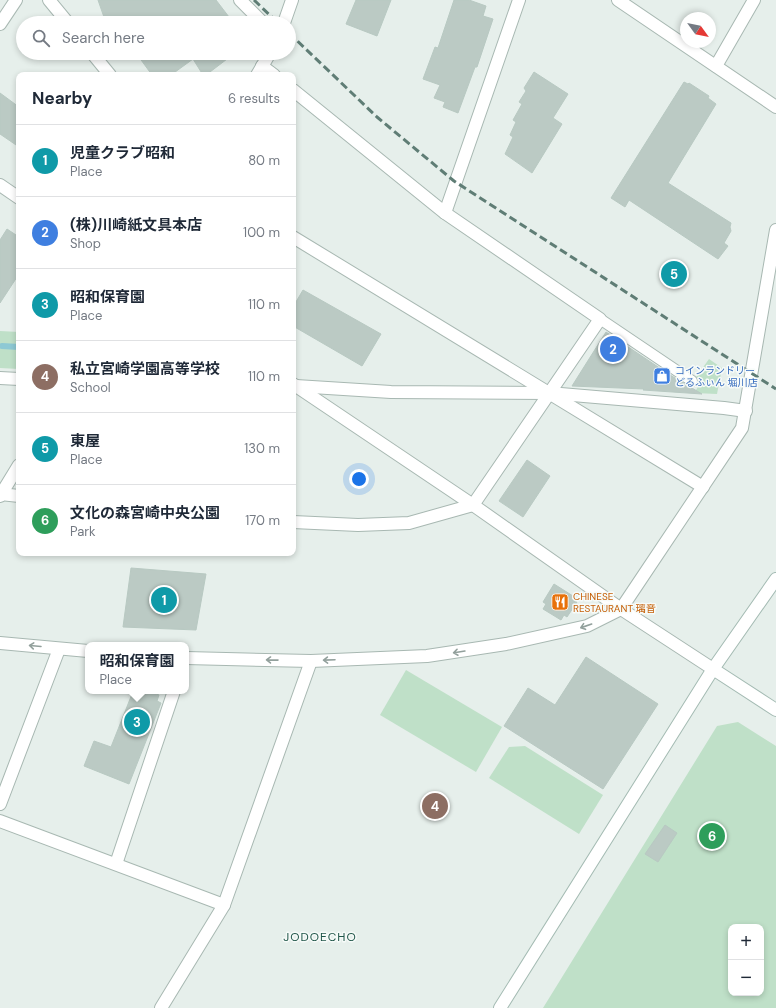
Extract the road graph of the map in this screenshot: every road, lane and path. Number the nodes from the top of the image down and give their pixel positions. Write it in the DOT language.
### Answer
graph roads {
  1 [pos="16,0"];
  2 [pos="49,0"];
  3 [pos="240,0"];
  4 [pos="292,0"];
  5 [pos="519,0"];
  6 [pos="618,0"];
  7 [pos="754,0"];
  8 [pos="62,16"];
  9 [pos="256,16"];
  10 [pos="286,16"];
  11 [pos="0,24"];
  12 [pos="98,60"];
  13 [pos="266,60"];
  14 [pos="716,66"];
  15 [pos="260,70"];
  16 [pos="108,72"];
  17 [pos="296,92"];
  18 [pos="776,107"];
  19 [pos="0,185"];
  20 [pos="16,196"];
  21 [pos="445,213"];
  22 [pos="776,230"];
  23 [pos="296,238"];
  24 [pos="766,291"];
  25 [pos="776,298"];
  26 [pos="600,319"];
  27 [pos="0,378"];
  28 [pos="16,379"];
  29 [pos="692,381"];
  30 [pos="296,386"];
  31 [pos="296,387"];
  32 [pos="549,393"];
  33 [pos="746,411"];
  34 [pos="16,470"];
  35 [pos="703,487"];
  36 [pos="0,495"];
  37 [pos="16,496"];
  38 [pos="473,505"];
  39 [pos="296,522"];
  40 [pos="776,579"];
  41 [pos="621,609"];
  42 [pos="0,643"];
  43 [pos="59,649"];
  44 [pos="85,651"];
  45 [pos="189,658"];
  46 [pos="311,661"];
  47 [pos="713,669"];
  48 [pos="173,694"];
  49 [pos="776,710"];
  50 [pos="0,804"];
  51 [pos="0,821"];
  52 [pos="116,864"];
  53 [pos="224,905"];
  54 [pos="161,1008"];
  55 [pos="500,1008"];
  1 -- 11 [label="street"];
  2 -- 8 [label="street"];
  3 -- 9 [label="street"];
  4 -- 10 [label="street"];
  5 -- 21 [label="street"];
  6 -- 14 [label="street"];
  7 -- 14 [label="street"];
  12 -- 16 [label="street"];
  13 -- 15 [label="street"];
  14 -- 18 [label="street"];
  17 -- 21 [label="street"];
  19 -- 20 [label="street"];
  21 -- 26 [label="street"];
  22 -- 24 [label="street"];
  23 -- 32 [label="street"];
  24 -- 25 [label="street"];
  24 -- 33 [label="street"];
  26 -- 29 [label="lane"];
  26 -- 32 [label="street"];
  27 -- 28 [label="street"];
  30 -- 32 [label="street"];
  31 -- 38 [label="street"];
  32 -- 33 [label="street"];
  32 -- 35 [label="street"];
  32 -- 38 [label="street"];
  33 -- 35 [label="street"];
  34 -- 36 [label="street"];
  35 -- 41 [label="street"];
  36 -- 37 [label="street"];
  38 -- 39 [label="street"];
  38 -- 41 [label="street"];
  40 -- 47 [label="street"];
  41 -- 46 [label="street, one-way"];
  41 -- 47 [label="street"];
  43 -- 42 [label="street, one-way"];
  43 -- 44 [label="street"];
  43 -- 50 [label="street"];
  46 -- 45 [label="street, one-way"];
  46 -- 53 [label="street"];
  47 -- 49 [label="street"];
  47 -- 55 [label="street"];
  48 -- 52 [label="street"];
  51 -- 52 [label="street"];
  52 -- 53 [label="street"];
  53 -- 54 [label="street"];
}
